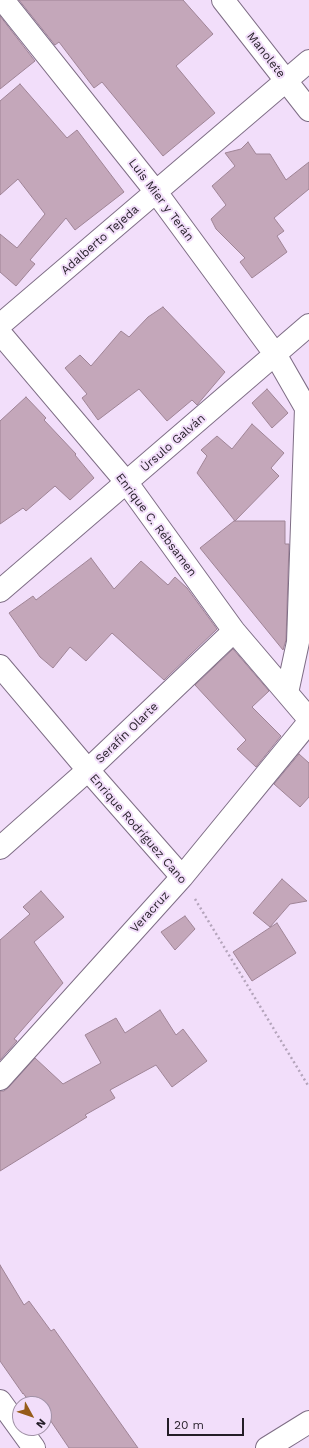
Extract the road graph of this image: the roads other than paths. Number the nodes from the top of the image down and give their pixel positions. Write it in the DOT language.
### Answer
graph roads {
  1 [pos="3,0"];
  2 [pos="223,0"];
  3 [pos="309,61"];
  4 [pos="286,81"];
  5 [pos="309,110"];
  6 [pos="156,192"];
  7 [pos="309,325"];
  8 [pos="0,326"];
  9 [pos="0,334"];
  10 [pos="275,354"];
  11 [pos="127,483"];
  12 [pos="0,591"];
  13 [pos="234,631"];
  14 [pos="0,666"];
  15 [pos="287,693"];
  16 [pos="309,720"];
  17 [pos="88,770"];
  18 [pos="0,848"];
  19 [pos="182,877"];
  20 [pos="0,1079"];
  21 [pos="0,1401"];
  22 [pos="309,1422"];
  23 [pos="277,1446"];
  24 [pos="34,1448"];
  1 -- 6 [label="street, Luis Mier y Terán"];
  2 -- 4 [label="street, Manolete"];
  3 -- 4 [label="street, Adalberto Tejeda"];
  4 -- 5 [label="street, Manolete"];
  4 -- 6 [label="street, Adalberto Tejeda"];
  6 -- 8 [label="street, Adalberto Tejeda"];
  6 -- 10 [label="street, Luis Mier y Terán"];
  7 -- 10 [label="street, Úrsulo Galván"];
  9 -- 11 [label="street, Enrique C. Rébsamen"];
  10 -- 11 [label="street, Úrsulo Galván"];
  10 -- 15 [label="street, Luis Mier y Terán"];
  11 -- 12 [label="street, Úrsulo Galván"];
  11 -- 13 [label="street, Enrique C. Rébsamen"];
  13 -- 15 [label="street, Enrique C. Rébsamen"];
  13 -- 17 [label="street, Serafín Olarte"];
  14 -- 17 [label="street, Enrique Rodríguez Cano"];
  15 -- 16 [label="street, Enrique C. Rébsamen"];
  16 -- 19 [label="street, Veracruz"];
  17 -- 18 [label="street, Serafín Olarte"];
  17 -- 19 [label="street, Enrique Rodríguez Cano"];
  19 -- 20 [label="street, Veracruz"];
  21 -- 24 [label="street"];
  22 -- 23 [label="street"];
}
